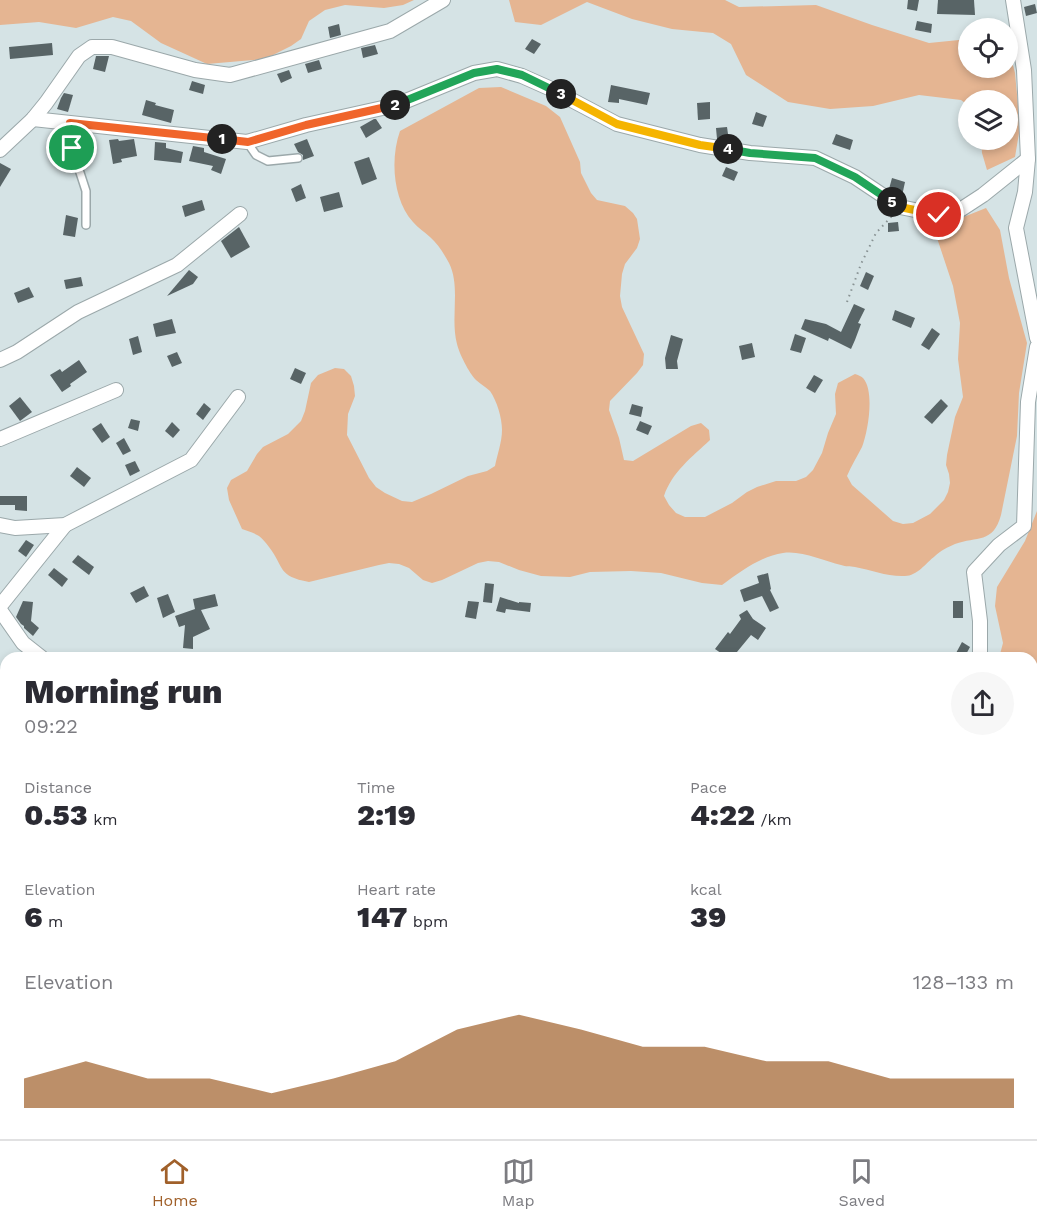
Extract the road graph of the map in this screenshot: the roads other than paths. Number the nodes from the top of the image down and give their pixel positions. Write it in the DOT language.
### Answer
graph roads {
  1 [pos="443,0"];
  2 [pos="1013,0"];
  3 [pos="33,119"];
  4 [pos="70,123"];
  5 [pos="248,142"];
  6 [pos="0,150"];
  7 [pos="298,158"];
  8 [pos="1029,159"];
  9 [pos="240,214"];
  10 [pos="86,225"];
  11 [pos="1037,339"];
  12 [pos="1037,348"];
  13 [pos="0,360"];
  14 [pos="116,390"];
  15 [pos="238,397"];
  16 [pos="0,439"];
  17 [pos="0,525"];
  18 [pos="65,525"];
  19 [pos="0,608"];
  20 [pos="34,652"];
  21 [pos="980,652"];
  1 -- 3 [label="street"];
  2 -- 8 [label="street"];
  3 -- 4 [label="street"];
  3 -- 6 [label="street"];
  4 -- 5 [label="street"];
  4 -- 10 [label="lane"];
  5 -- 7 [label="lane"];
  5 -- 8 [label="street"];
  8 -- 11 [label="street"];
  9 -- 13 [label="street"];
  12 -- 21 [label="street"];
  14 -- 16 [label="street"];
  15 -- 18 [label="street"];
  17 -- 18 [label="street"];
  18 -- 19 [label="street"];
  19 -- 20 [label="street"];
}
